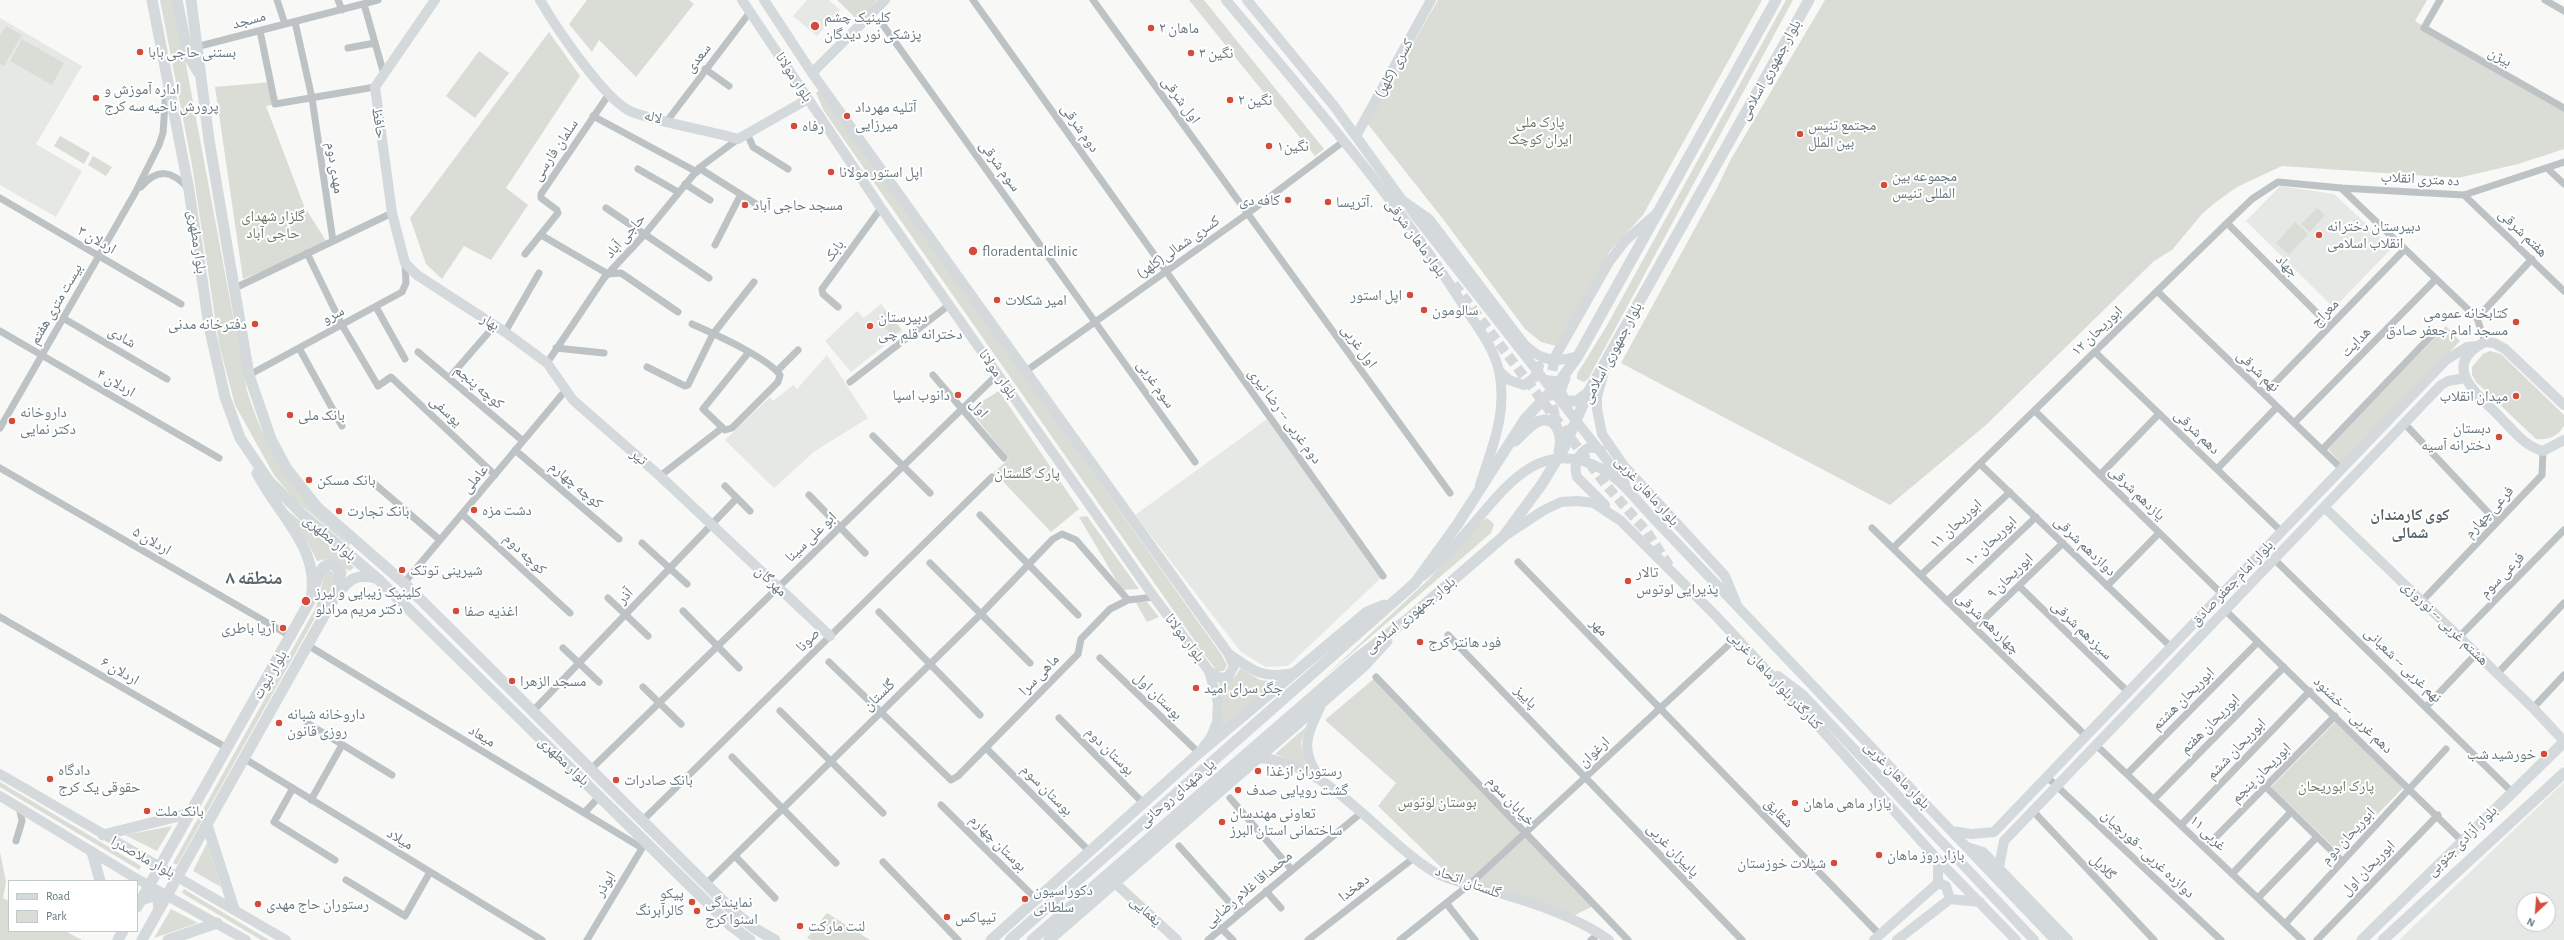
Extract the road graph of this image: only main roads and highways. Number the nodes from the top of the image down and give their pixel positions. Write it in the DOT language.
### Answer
graph roads {
  1 [pos="152,0"];
  2 [pos="177,0"];
  3 [pos="191,0"];
  4 [pos="435,0"];
  5 [pos="742,0"];
  6 [pos="764,0"];
  7 [pos="885,0"];
  8 [pos="1226,0"];
  9 [pos="1247,0"];
  10 [pos="1431,0"];
  11 [pos="1776,0"];
  12 [pos="1809,0"];
  13 [pos="542,1"];
  14 [pos="812,73"];
  15 [pos="201,78"];
  16 [pos="808,99"];
  17 [pos="1356,136"];
  18 [pos="1402,200"];
  19 [pos="1656,214"];
  20 [pos="405,263"];
  21 [pos="2482,344"];
  22 [pos="1527,347"];
  23 [pos="1556,355"];
  24 [pos="1578,356"];
  25 [pos="1608,358"];
  26 [pos="1569,369"];
  27 [pos="1499,371"];
  28 [pos="2465,378"];
  29 [pos="565,391"];
  30 [pos="1589,391"];
  31 [pos="2564,405"];
  32 [pos="240,438"];
  33 [pos="2564,440"];
  34 [pos="1505,450"];
  35 [pos="1624,466"];
  36 [pos="1542,484"];
  37 [pos="1478,491"];
  38 [pos="2324,507"];
  39 [pos="1621,521"];
  40 [pos="1657,522"];
  41 [pos="712,525"];
  42 [pos="1503,537"];
  43 [pos="378,579"];
  44 [pos="1416,583"];
  45 [pos="314,587"];
  46 [pos="2222,594"];
  47 [pos="334,598"];
  48 [pos="1392,601"];
  49 [pos="1738,609"];
  50 [pos="2225,610"];
  51 [pos="1409,618"];
  52 [pos="830,636"];
  53 [pos="1344,646"];
  54 [pos="1228,653"];
  55 [pos="1356,658"];
  56 [pos="1756,660"];
  57 [pos="1299,670"];
  58 [pos="1210,671"];
  59 [pos="1322,702"];
  60 [pos="2564,742"];
  61 [pos="1199,753"];
  62 [pos="1256,758"];
  63 [pos="2564,773"];
  64 [pos="0,774"];
  65 [pos="1323,783"];
  66 [pos="0,796"];
  67 [pos="191,813"];
  68 [pos="208,825"];
  69 [pos="1951,831"];
  70 [pos="103,835"];
  71 [pos="1923,843"];
  72 [pos="1966,846"];
  73 [pos="92,852"];
  74 [pos="166,856"];
  75 [pos="1938,860"];
  76 [pos="160,867"];
  77 [pos="1999,867"];
  78 [pos="181,872"];
  79 [pos="100,880"];
  80 [pos="1114,882"];
  81 [pos="1938,883"];
  82 [pos="149,886"];
  83 [pos="1986,889"];
  84 [pos="167,896"];
  85 [pos="1950,899"];
  86 [pos="1980,902"];
  87 [pos="139,903"];
  88 [pos="159,909"];
  89 [pos="234,909"];
  90 [pos="217,923"];
  91 [pos="1877,937"];
  92 [pos="1056,938"];
  93 [pos="142,940"];
  94 [pos="168,940"];
  95 [pos="246,940"];
  96 [pos="286,940"];
  97 [pos="750,940"];
  98 [pos="775,940"];
  99 [pos="991,940"];
  100 [pos="1010,940"];
  101 [pos="1032,940"];
  102 [pos="1177,940"];
  103 [pos="1609,940"];
  104 [pos="1897,940"];
  105 [pos="2016,940"];
  106 [pos="2034,940"];
  107 [pos="2055,940"];
  108 [pos="2068,940"];
  109 [pos="2362,940"];
  110 [pos="2383,940"];
  1 -- 32 [label="main road, بلوار مطهری"];
  2 -- 15 [label="main road"];
  3 -- 15 [label="main road, بلوار مطهری"];
  4 -- 20 [label="main road, حافظ"];
  5 -- 16 [label="main road, بلوار مولانا"];
  6 -- 14 [label="main road, بلوار مولانا"];
  7 -- 14 [label="main road"];
  8 -- 27 [label="main road, بلوار ماهان شرقی"];
  9 -- 17 [label="main road, بلوار ماهان شرقی"];
  10 -- 17 [label="main road, کسری (کلهر)"];
  11 -- 19 [label="main road, بلوار جمهوری اسلامی"];
  12 -- 25 [label="main road, بلوار جمهوری اسلامی"];
  13 -- 16 [label="main road, لاله"];
  14 -- 54 [label="main road, بلوار مولانا"];
  15 -- 98 [label="main road, بلوار مطهری"];
  16 -- 58 [label="main road, بلوار مولانا"];
  17 -- 18 [label="main road, بلوار ماهان شرقی"];
  18 -- 22 [label="main road, بلوار ماهان شرقی"];
  18 -- 40 [label="main road"];
  19 -- 23 [label="main road"];
  19 -- 24 [label="main road, بلوار جمهوری اسلامی"];
  20 -- 29 [label="main road, بهار"];
  21 -- 28 [label="main road"];
  21 -- 31 [label="main road"];
  21 -- 46 [label="main road, بلوار امام جعفر صادق"];
  22 -- 24 [label="main road, بلوار ماهان شرقی"];
  22 -- 27 [label="main road"];
  24 -- 26 [label="main road, بلوار جمهوری اسلامی"];
  25 -- 30 [label="main road, بلوار جمهوری اسلامی"];
  25 -- 35 [label="main road, بلوار ماهان غربی"];
  26 -- 30 [label="main road"];
  26 -- 34 [label="main road, بلوار جمهوری اسلامی"];
  27 -- 37 [label="main road, بلوار ماهان شرقی"];
  28 -- 33 [label="main road"];
  28 -- 38 [label="main road, بلوار امام جعفر صادق"];
  29 -- 41 [label="main road, تیر"];
  30 -- 36 [label="main road, بلوار جمهوری اسلامی"];
  32 -- 43 [label="main road, بلوار مطهری"];
  32 -- 45 [label="main road, بلوار نبوت"];
  34 -- 36 [label="main road"];
  34 -- 37 [label="main road, بلوار جمهوری اسلامی"];
  35 -- 39 [label="main road"];
  35 -- 49 [label="main road, بلوار ماهان غربی"];
  36 -- 42 [label="main road, بلوار جمهوری اسلامی"];
  37 -- 44 [label="main road, بلوار جمهوری اسلامی"];
  38 -- 50 [label="main road, بلوار امام جعفر صادق"];
  38 -- 60 [label="main road, هشتم غربی -- نوروزی"];
  39 -- 42 [label="main road, کنارگذر بلوار ماهان غربی"];
  39 -- 56 [label="main road, کنارگذر بلوار ماهان غربی"];
  40 -- 44 [label="main road"];
  40 -- 49 [label="main road, بلوار ماهان غربی"];
  41 -- 52 [label="main road, مهرگان"];
  42 -- 51 [label="main road, بلوار جمهوری اسلامی"];
  43 -- 47 [label="main road"];
  43 -- 97 [label="main road, بلوار مطهری"];
  44 -- 48 [label="main road, بلوار جمهوری اسلامی"];
  45 -- 47 [label="main road"];
  45 -- 67 [label="main road, بلوار نبوت"];
  46 -- 50 [label="main road"];
  46 -- 69 [label="main road, بلوار امام جعفر صادق"];
  47 -- 68 [label="main road, بلوار نبوت"];
  48 -- 53 [label="main road, بلوار جمهوری اسلامی"];
  48 -- 57 [label="main road"];
  49 -- 69 [label="main road, بلوار ماهان غربی"];
  50 -- 77 [label="main road, بلوار امام جعفر صادق"];
  51 -- 55 [label="main road, بلوار جمهوری اسلامی"];
  51 -- 59 [label="main road"];
  53 -- 100 [label="main road, پل شهدای روحانی"];
  54 -- 57 [label="main road, بلوار مولانا"];
  54 -- 58 [label="main road"];
  55 -- 101 [label="main road, پل شهدای روحانی"];
  56 -- 71 [label="main road, کنارگذر بلوار ماهان غربی"];
  56 -- 83 [label="main road, بلوار ماهان غربی"];
  57 -- 61 [label="main road"];
  58 -- 61 [label="main road, بلوار مولانا"];
  59 -- 62 [label="main road"];
  59 -- 65 [label="main road"];
  60 -- 109 [label="main road, بلوار آزادی جنوبی"];
  61 -- 99 [label="main road"];
  62 -- 65 [label="main road"];
  62 -- 80 [label="main road"];
  63 -- 110 [label="main road, بلوار آزادی جنوبی"];
  64 -- 70 [label="main road, بلوار ملاصدرا"];
  65 -- 103 [label="main road, گلستان اتحاد"];
  66 -- 73 [label="main road, بلوار ملاصدرا"];
  67 -- 70 [label="main road"];
  67 -- 74 [label="main road, بلوار نبوت"];
  68 -- 78 [label="main road, بلوار نبوت"];
  68 -- 89 [label="main road"];
  69 -- 72 [label="main road, بلوار ماهان غربی"];
  70 -- 76 [label="main road, بلوار ملاصدرا"];
  71 -- 75 [label="main road, کنارگذر بلوار ماهان غربی"];
  71 -- 83 [label="main road"];
  72 -- 77 [label="main road"];
  72 -- 107 [label="main road, بلوار ماهان غربی"];
  73 -- 79 [label="main road"];
  73 -- 82 [label="main road, بلوار ملاصدرا"];
  74 -- 76 [label="main road, بلوار نبوت"];
  74 -- 78 [label="main road"];
  75 -- 81 [label="main road"];
  75 -- 86 [label="main road, کنارگذر بلوار ماهان غربی"];
  76 -- 78 [label="main road, بلوار ملاصدرا"];
  76 -- 82 [label="main road, بلوار نبوت"];
  77 -- 108 [label="main road"];
  78 -- 84 [label="main road, بلوار نبوت"];
  78 -- 89 [label="main road, بلوار ملاصدرا"];
  80 -- 92 [label="main road"];
  80 -- 102 [label="main road, یغمایی"];
  81 -- 85 [label="main road"];
  81 -- 91 [label="main road"];
  82 -- 84 [label="main road, بلوار ملاصدرا"];
  82 -- 87 [label="main road, بلوار نبوت"];
  83 -- 106 [label="main road, بلوار ماهان غربی"];
  84 -- 88 [label="main road, بلوار نبوت"];
  84 -- 90 [label="main road, بلوار ملاصدرا"];
  85 -- 86 [label="main road"];
  85 -- 104 [label="main road"];
  86 -- 105 [label="main road, کنارگذر بلوار ماهان غربی"];
  87 -- 88 [label="main road"];
  88 -- 93 [label="main road, بلوار نبوت"];
  89 -- 96 [label="main road, بلوار ملاصدرا"];
  90 -- 94 [label="main road"];
  90 -- 95 [label="main road, بلوار ملاصدرا"];
}
